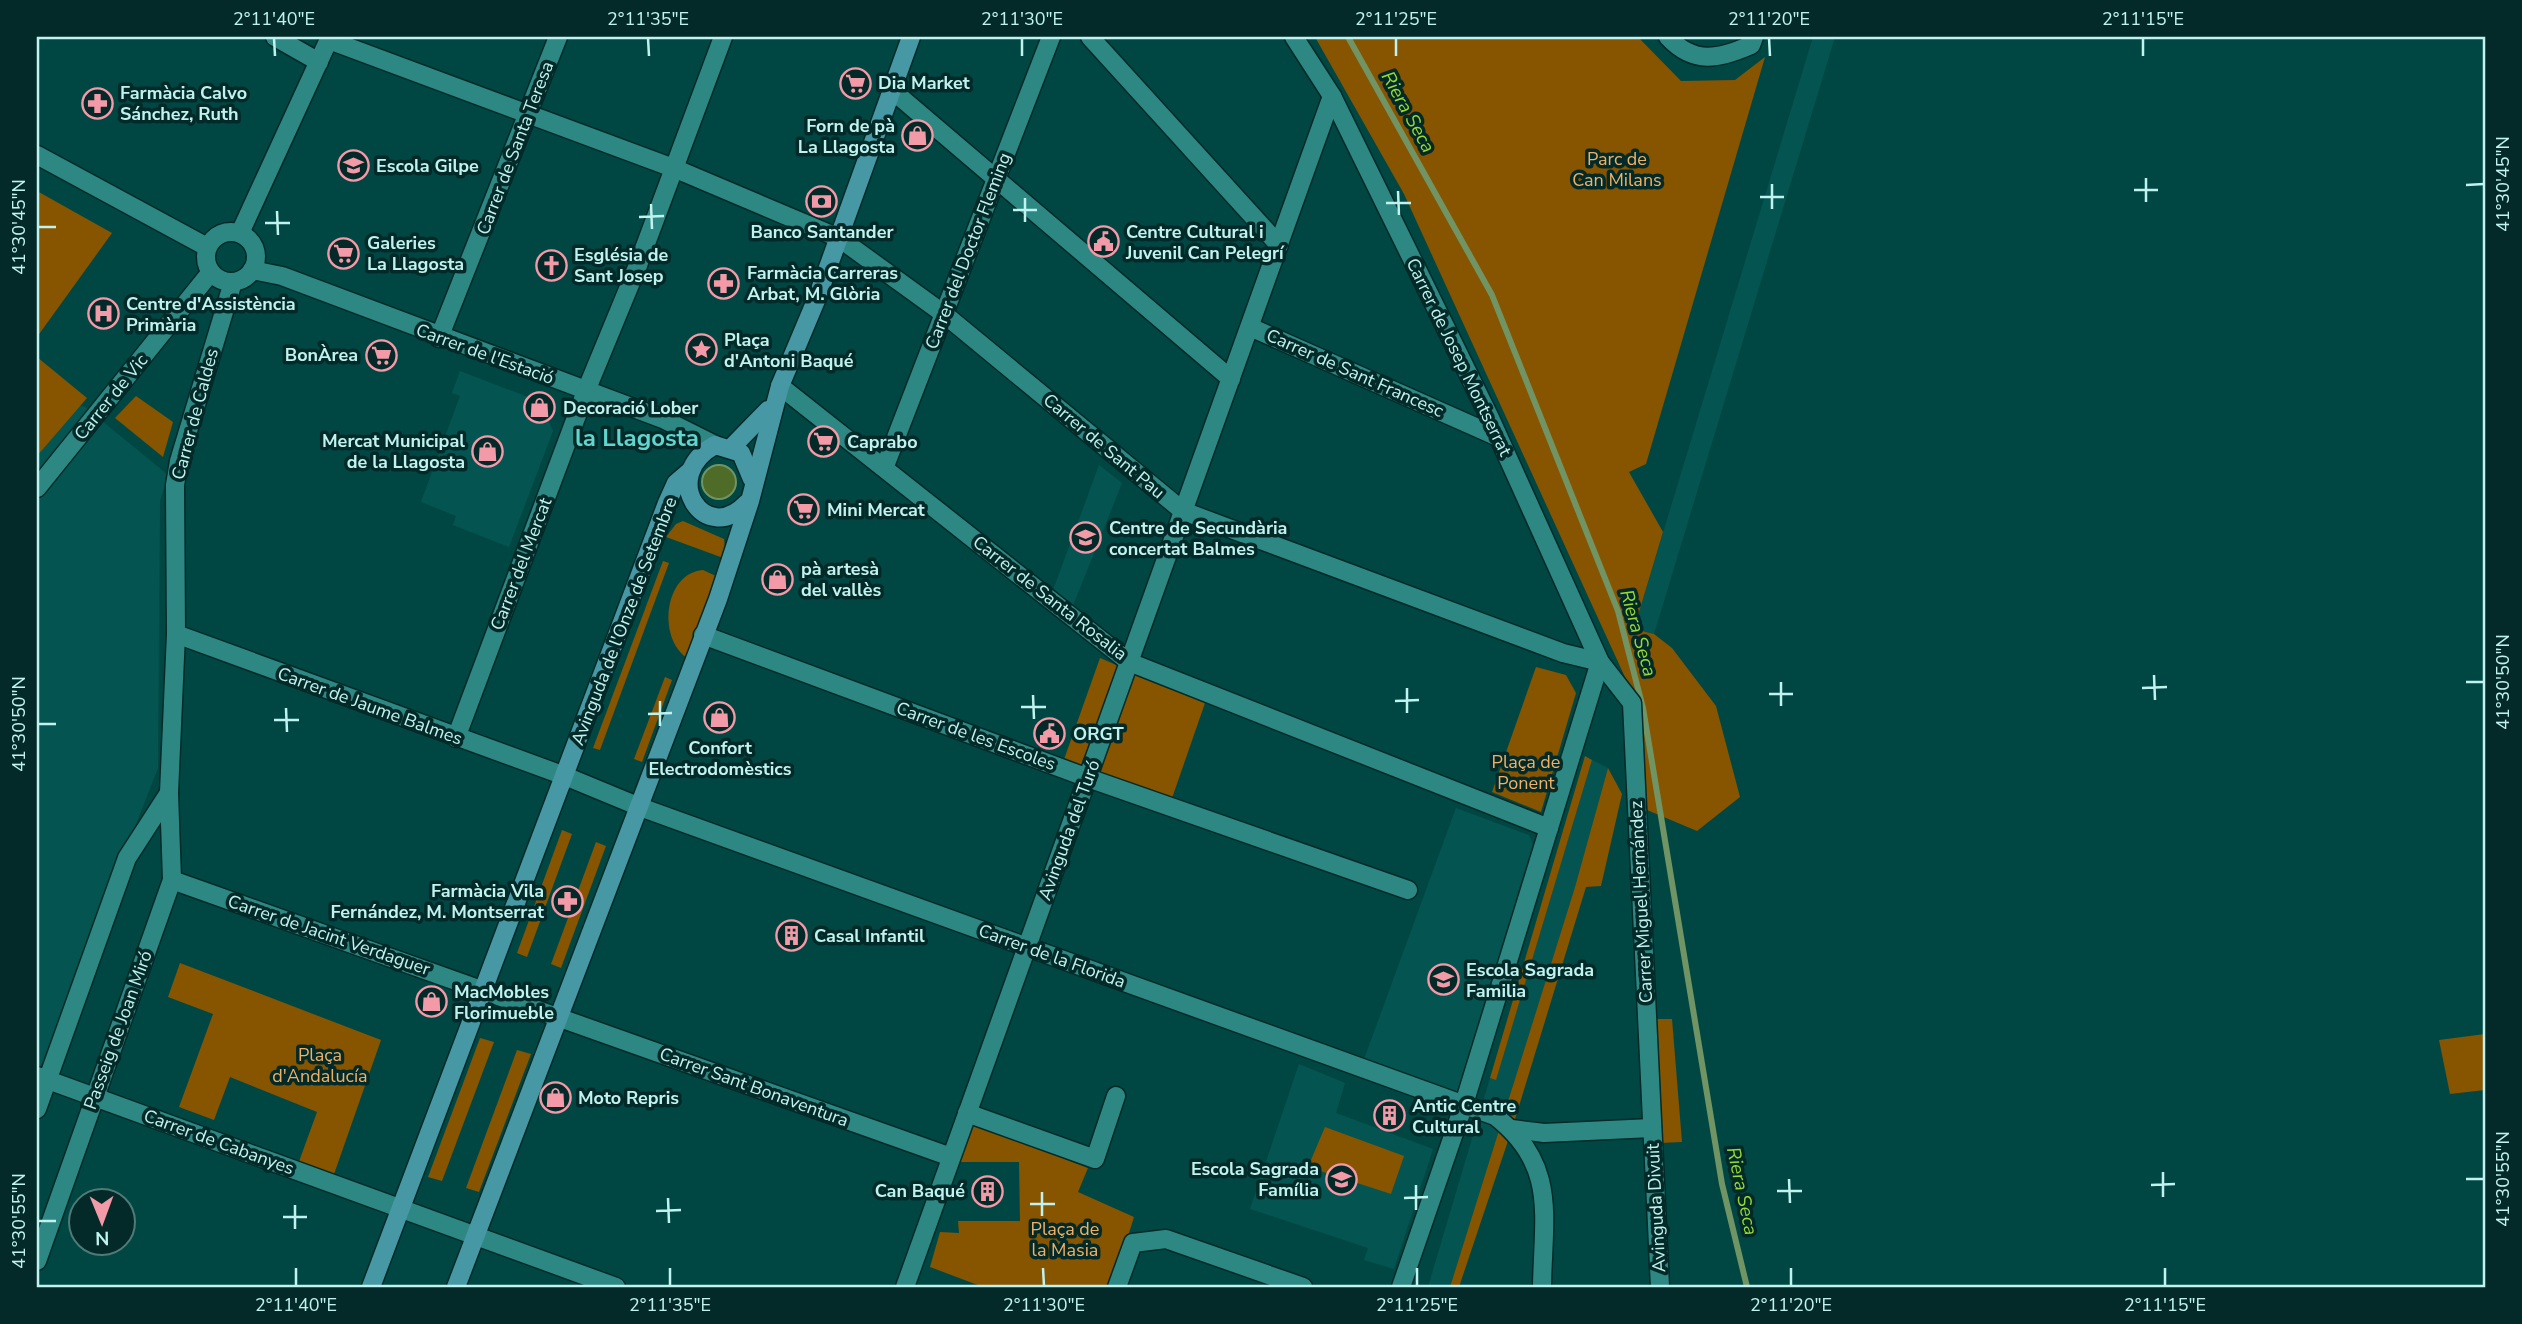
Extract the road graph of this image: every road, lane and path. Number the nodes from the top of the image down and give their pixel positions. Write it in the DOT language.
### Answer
graph roads {
  1 [pos="275,37"];
  2 [pos="558,37"];
  3 [pos="723,37"];
  4 [pos="911,37"];
  5 [pos="1051,37"];
  6 [pos="1090,37"];
  7 [pos="1294,37"];
  8 [pos="1668,37"];
  9 [pos="1754,37"];
  10 [pos="329,38"];
  11 [pos="318,62"];
  12 [pos="893,91"];
  13 [pos="1332,96"];
  14 [pos="530,115"];
  15 [pos="37,155"];
  16 [pos="676,169"];
  17 [pos="997,177"];
  18 [pos="240,233"];
  19 [pos="839,238"];
  20 [pos="1279,245"];
  21 [pos="207,247"];
  22 [pos="252,270"];
  23 [pos="211,272"];
  24 [pos="233,282"];
  25 [pos="944,314"];
  26 [pos="1250,327"];
  27 [pos="439,338"];
  28 [pos="1231,379"];
  29 [pos="778,390"];
  30 [pos="586,391"];
  31 [pos="1498,437"];
  32 [pos="723,446"];
  33 [pos="885,466"];
  34 [pos="690,471"];
  35 [pos="37,488"];
  36 [pos="751,493"];
  37 [pos="1183,511"];
  38 [pos="176,634"];
  39 [pos="703,635"];
  40 [pos="1129,662"];
  41 [pos="1600,662"];
  42 [pos="1616,681"];
  43 [pos="456,738"];
  44 [pos="565,776"];
  45 [pos="1087,778"];
  46 [pos="169,793"];
  47 [pos="640,807"];
  48 [pos="1549,828"];
  49 [pos="172,880"];
  50 [pos="1408,890"];
  51 [pos="1027,947"];
  52 [pos="485,990"];
  53 [pos="558,1017"];
  54 [pos="42,1078"];
  55 [pos="95,1096"];
  56 [pos="1116,1096"];
  57 [pos="1464,1104"];
  58 [pos="37,1110"];
  59 [pos="967,1113"];
  60 [pos="1652,1128"];
  61 [pos="1512,1129"];
  62 [pos="951,1157"];
  63 [pos="401,1210"];
  64 [pos="475,1236"];
  65 [pos="37,1261"];
  66 [pos="371,1287"];
  67 [pos="456,1287"];
  68 [pos="617,1287"];
  69 [pos="905,1287"];
  70 [pos="1117,1287"];
  71 [pos="1303,1287"];
  72 [pos="1401,1287"];
  73 [pos="1542,1287"];
  74 [pos="1660,1287"];
  1 -- 11 [label="street"];
  2 -- 14 [label="street, Carrer de Santa Teresa"];
  3 -- 16 [label="street, Carrer del Mercat"];
  4 -- 12 [label="main road"];
  5 -- 17 [label="street, Carrer del Doctor Fleming"];
  6 -- 20 [label="street"];
  7 -- 13 [label="street, Carrer de Josep Montserrat"];
  8 -- 9 [label="street"];
  10 -- 11 [label="street"];
  10 -- 14 [label="street, Carrer de Sant Pau"];
  11 -- 18 [label="street"];
  12 -- 17 [label="street"];
  12 -- 19 [label="main road"];
  13 -- 20 [label="street, Avinguda del Turó"];
  13 -- 31 [label="street, Carrer de Josep Montserrat"];
  14 -- 16 [label="street, Carrer de Sant Pau"];
  14 -- 27 [label="street, Carrer de Santa Teresa"];
  15 -- 21 [label="street"];
  16 -- 19 [label="street, Carrer de Sant Pau"];
  16 -- 30 [label="street, Carrer del Mercat"];
  17 -- 25 [label="street, Carrer del Doctor Fleming"];
  17 -- 28 [label="street"];
  18 -- 21 [label="street"];
  18 -- 22 [label="street"];
  19 -- 25 [label="street, Carrer de Sant Pau"];
  19 -- 29 [label="main road"];
  20 -- 26 [label="street, Avinguda del Turó"];
  21 -- 23 [label="street"];
  22 -- 24 [label="street"];
  22 -- 27 [label="street, Carrer de l'Estació"];
  23 -- 24 [label="street"];
  23 -- 35 [label="street, Carrer de Vic"];
  24 -- 38 [label="street, Carrer de Caldes"];
  25 -- 33 [label="street, Carrer del Doctor Fleming"];
  25 -- 37 [label="street, Carrer de Sant Pau"];
  26 -- 28 [label="street, Avinguda del Turó"];
  26 -- 31 [label="street, Carrer de Sant Francesc"];
  27 -- 30 [label="street, Carrer de l'Estació"];
  28 -- 37 [label="street, Avinguda del Turó"];
  29 -- 32 [label="main road"];
  29 -- 33 [label="street, Carrer de Santa Rosalia"];
  29 -- 36 [label="main road"];
  30 -- 32 [label="street, Carrer de l'Estació"];
  30 -- 43 [label="street, Carrer del Mercat"];
  31 -- 41 [label="street, Carrer de Josep Montserrat"];
  32 -- 34 [label="main road"];
  32 -- 36 [label="main road"];
  33 -- 40 [label="street, Carrer de Santa Rosalia"];
  34 -- 36 [label="main road"];
  34 -- 44 [label="main road, Avinguda de l'Onze de Setembre"];
  36 -- 39 [label="main road"];
  37 -- 40 [label="street, Avinguda del Turó"];
  37 -- 41 [label="street, Carrer de Sant Pau"];
  38 -- 43 [label="street, Carrer de Jaume Balmes"];
  38 -- 46 [label="street, Passeig de Joan Miró"];
  39 -- 45 [label="street, Carrer de les Escoles"];
  39 -- 47 [label="main road"];
  40 -- 45 [label="street, Avinguda del Turó"];
  40 -- 48 [label="street, Carrer de Santa Rosalia"];
  41 -- 42 [label="street, Carrer de Josep Montserrat"];
  41 -- 48 [label="street"];
  42 -- 60 [label="street, Carrer Miguel Hernández"];
  43 -- 44 [label="street, Carrer de Jaume Balmes"];
  44 -- 47 [label="street"];
  44 -- 52 [label="main road, Avinguda de l'Onze de Setembre"];
  45 -- 50 [label="street, Carrer de les Escoles"];
  45 -- 51 [label="street, Avinguda del Turó"];
  46 -- 49 [label="street, Passeig de Joan Miró"];
  46 -- 54 [label="street"];
  47 -- 51 [label="street, Carrer de la Florida"];
  47 -- 53 [label="main road"];
  48 -- 57 [label="street"];
  49 -- 52 [label="street, Carrer de Jacint Verdaguer"];
  49 -- 55 [label="street, Passeig de Joan Miró"];
  51 -- 57 [label="street, Carrer de la Florida"];
  51 -- 59 [label="street, Avinguda del Turó"];
  52 -- 53 [label="street"];
  52 -- 63 [label="main road, Avinguda de l'Onze de Setembre"];
  53 -- 62 [label="street, Carrer Sant Bonaventura"];
  53 -- 64 [label="main road"];
  54 -- 55 [label="street, Carrer de Cabanyes"];
  54 -- 58 [label="street"];
  55 -- 63 [label="street, Carrer de Cabanyes"];
  55 -- 65 [label="street, Passeig de Joan Miró"];
  56 -- 59 [label="street"];
  57 -- 61 [label="street, Carrer de la Florida"];
  57 -- 72 [label="street"];
  59 -- 62 [label="street, Avinguda del Turó"];
  60 -- 61 [label="street"];
  60 -- 74 [label="street, Avinguda Divuit"];
  61 -- 73 [label="street"];
  62 -- 69 [label="street, Avinguda del Turó"];
  63 -- 64 [label="street"];
  63 -- 66 [label="main road, Avinguda de l'Onze de Setembre"];
  64 -- 67 [label="main road"];
  64 -- 68 [label="street"];
  70 -- 71 [label="street"];
}
